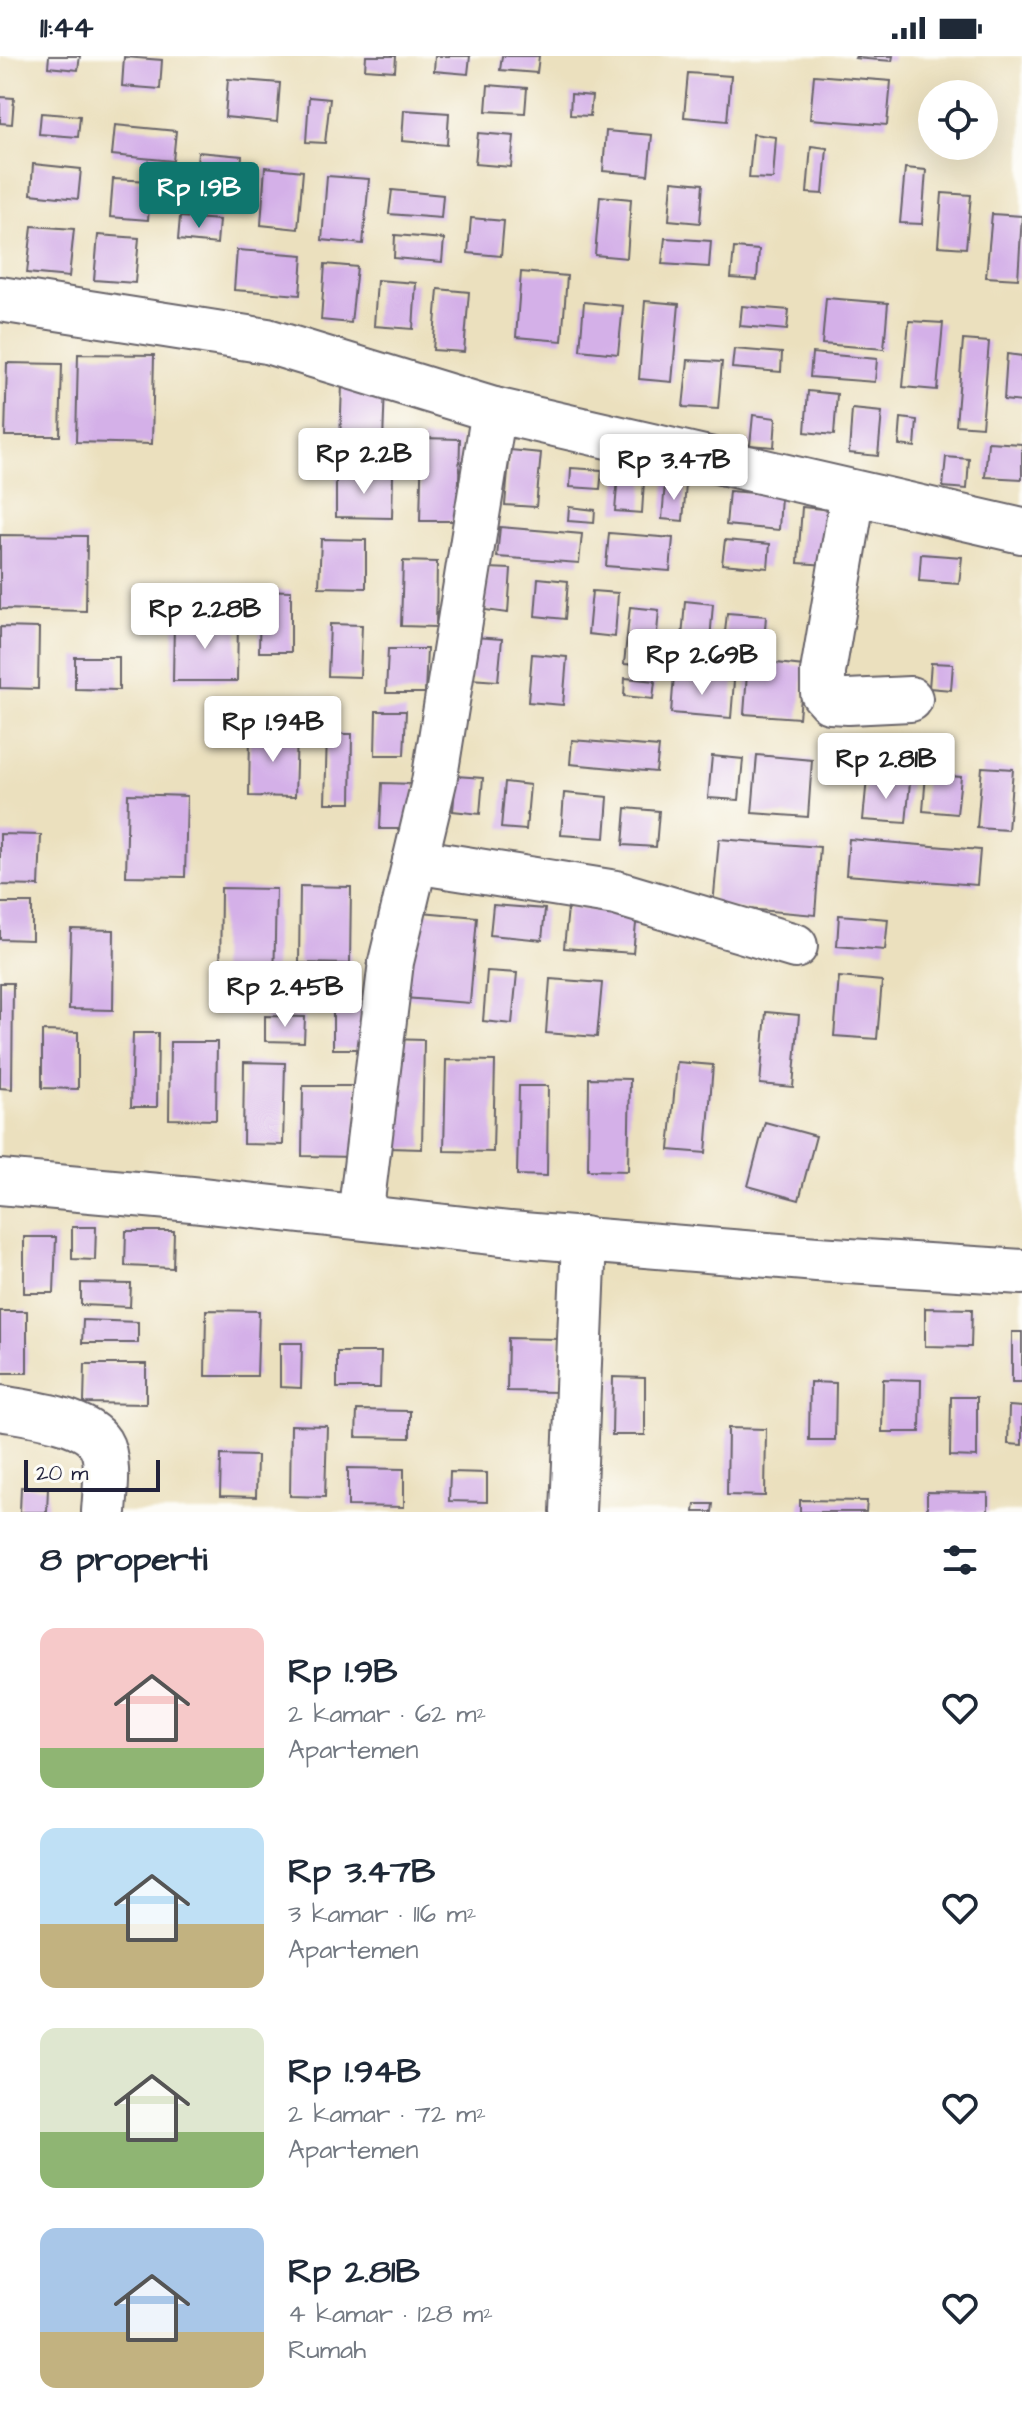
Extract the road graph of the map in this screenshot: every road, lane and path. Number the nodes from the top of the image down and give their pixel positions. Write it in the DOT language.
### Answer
graph roads {
  1 [pos="0,299"];
  2 [pos="494,410"];
  3 [pos="853,494"];
  4 [pos="1022,531"];
  5 [pos="910,699"];
  6 [pos="415,861"];
  7 [pos="795,946"];
  8 [pos="0,1182"];
  9 [pos="360,1217"];
  10 [pos="584,1239"];
  11 [pos="1022,1272"];
  12 [pos="0,1408"];
  13 [pos="104,1512"];
  14 [pos="573,1512"];
  1 -- 2 [label="street"];
  2 -- 3 [label="street"];
  2 -- 6 [label="street"];
  3 -- 4 [label="street"];
  3 -- 5 [label="street"];
  6 -- 7 [label="street"];
  6 -- 9 [label="street"];
  8 -- 9 [label="street"];
  9 -- 10 [label="street"];
  10 -- 11 [label="street"];
  10 -- 14 [label="street"];
  12 -- 13 [label="street"];
}
